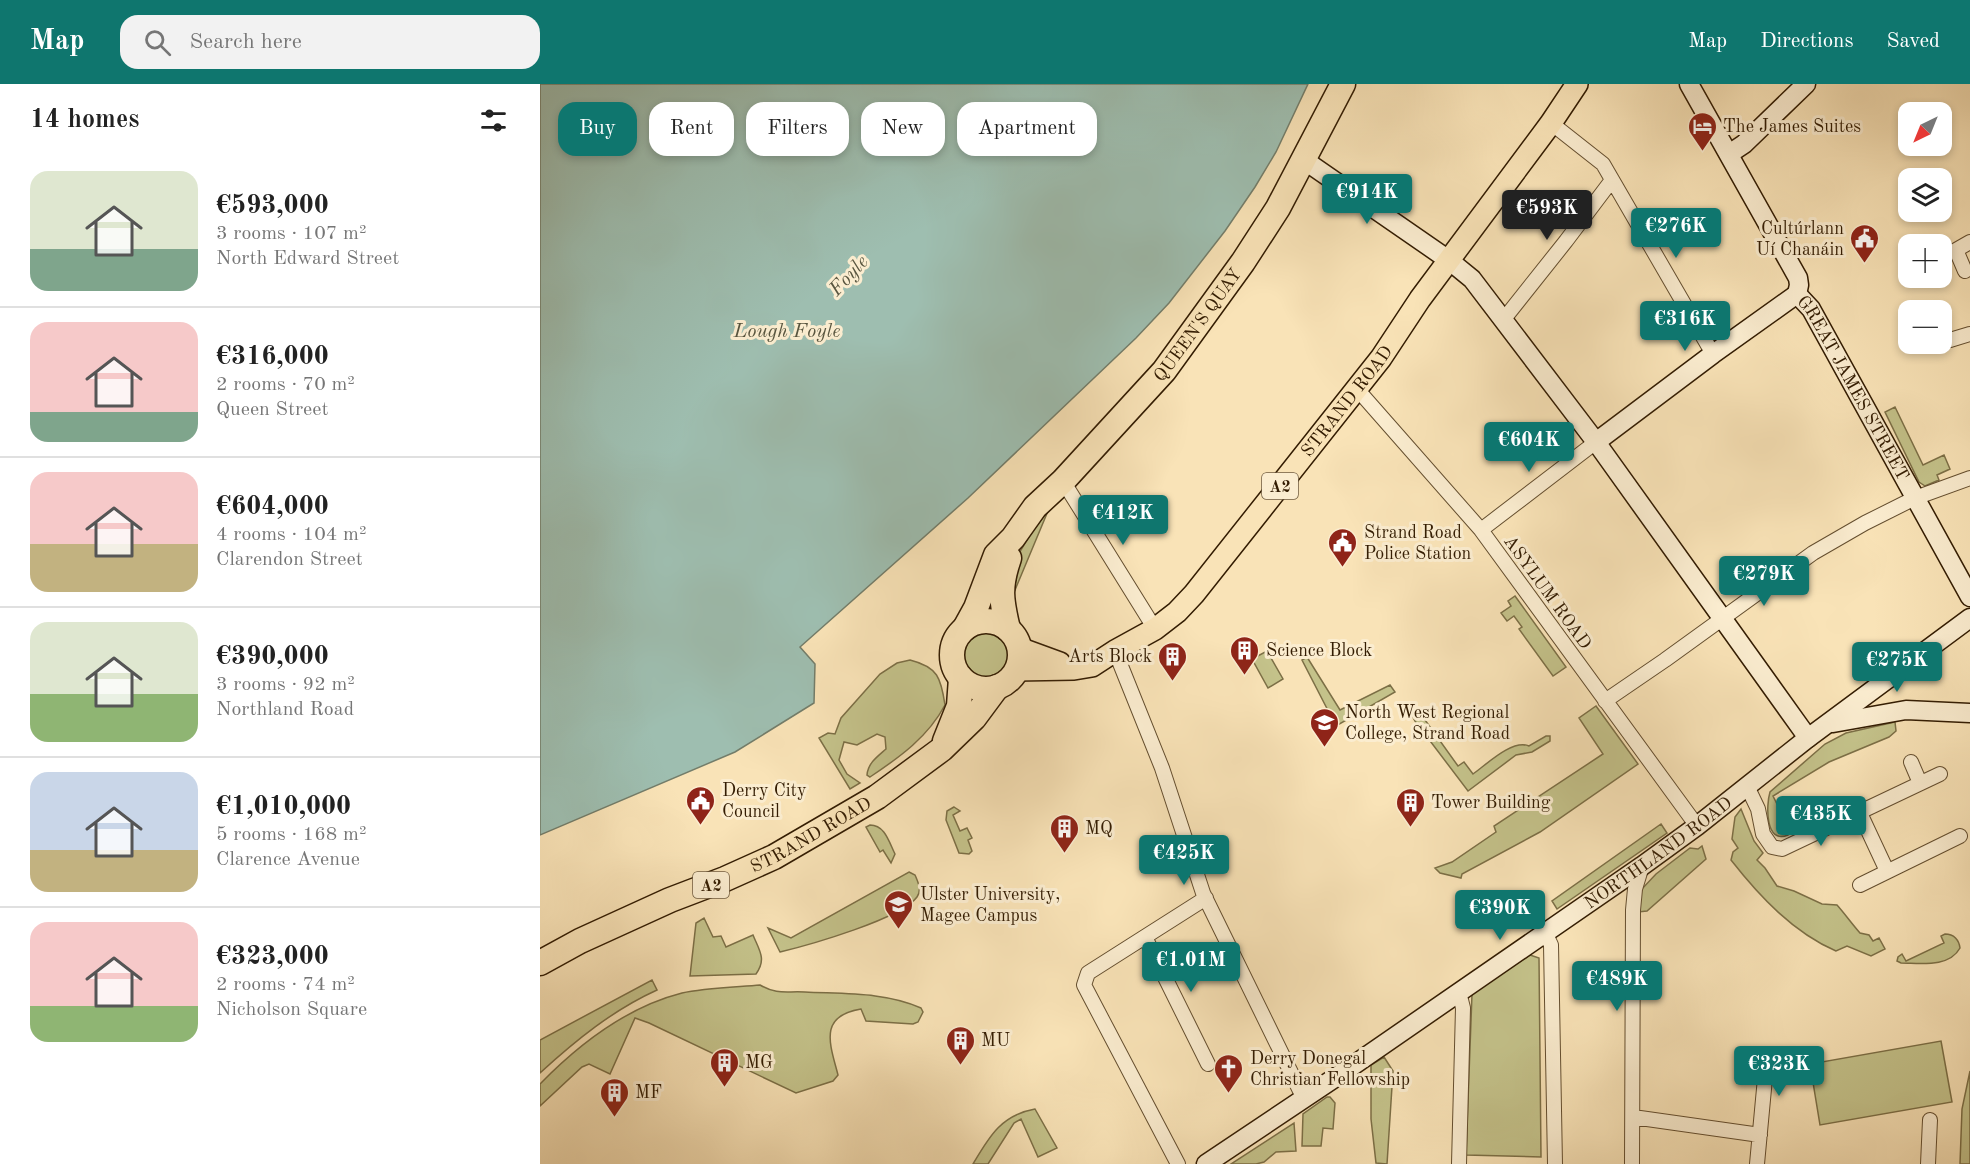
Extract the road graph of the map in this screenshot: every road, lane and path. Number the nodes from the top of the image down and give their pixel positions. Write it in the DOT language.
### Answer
graph roads {
  1 [pos="1343,84"];
  2 [pos="1577,84"];
  3 [pos="1689,84"];
  4 [pos="1806,84"];
  5 [pos="1551,123"];
  6 [pos="1729,154"];
  7 [pos="1304,160"];
  8 [pos="1612,180"];
  9 [pos="1970,242"];
  10 [pos="1450,261"];
  11 [pos="1965,271"];
  12 [pos="1797,294"];
  13 [pos="1504,319"];
  14 [pos="1970,334"];
  15 [pos="1952,339"];
  16 [pos="1713,354"];
  17 [pos="1357,389"];
  18 [pos="1596,442"];
  19 [pos="1966,479"];
  20 [pos="1063,481"];
  21 [pos="1915,498"];
  22 [pos="1481,530"];
  23 [pos="1013,538"];
  24 [pos="1970,597"];
  25 [pos="1721,617"];
  26 [pos="1970,618"];
  27 [pos="965,628"];
  28 [pos="1155,629"];
  29 [pos="1015,649"];
  30 [pos="1115,651"];
  31 [pos="961,678"];
  32 [pos="997,687"];
  33 [pos="1605,701"];
  34 [pos="1970,713"];
  35 [pos="1828,724"];
  36 [pos="1808,738"];
  37 [pos="942,749"];
  38 [pos="1911,762"];
  39 [pos="1940,774"];
  40 [pos="1920,783"];
  41 [pos="1747,786"];
  42 [pos="1859,811"];
  43 [pos="1697,826"];
  44 [pos="1960,836"];
  45 [pos="1642,866"];
  46 [pos="1887,871"];
  47 [pos="1860,885"];
  48 [pos="1206,898"];
  49 [pos="1545,932"];
  50 [pos="1145,937"];
  51 [pos="540,963"];
  52 [pos="1456,994"];
  53 [pos="1786,1054"];
  54 [pos="1208,1064"];
  55 [pos="1304,1099"];
  56 [pos="1633,1117"];
  57 [pos="1930,1120"];
  58 [pos="1760,1135"];
  59 [pos="1178,1164"];
  60 [pos="1206,1164"];
  61 [pos="1459,1164"];
  62 [pos="1555,1164"];
  63 [pos="1632,1164"];
  64 [pos="1757,1164"];
  65 [pos="1928,1164"];
  1 -- 7 [label="highway, QUEEN'S QUAY"];
  2 -- 5 [label="main road, STRAND ROAD / A2"];
  3 -- 6 [label="main road, GREAT JAMES STREET"];
  4 -- 6 [label="main road"];
  5 -- 8 [label="street"];
  5 -- 10 [label="main road, STRAND ROAD / A2"];
  6 -- 12 [label="main road, GREAT JAMES STREET"];
  7 -- 10 [label="main road"];
  7 -- 20 [label="highway, QUEEN'S QUAY"];
  8 -- 13 [label="street"];
  8 -- 16 [label="street"];
  9 -- 11 [label="street"];
  10 -- 13 [label="main road"];
  10 -- 17 [label="main road, STRAND ROAD / A2"];
  12 -- 16 [label="main road"];
  12 -- 21 [label="main road, GREAT JAMES STREET"];
  13 -- 18 [label="main road"];
  14 -- 15 [label="street"];
  16 -- 18 [label="main road"];
  17 -- 22 [label="street, ASYLUM ROAD"];
  17 -- 28 [label="main road, STRAND ROAD / A2"];
  18 -- 22 [label="street"];
  18 -- 25 [label="main road"];
  19 -- 21 [label="street"];
  20 -- 23 [label="highway, QUEEN'S QUAY"];
  20 -- 28 [label="street"];
  21 -- 24 [label="main road, GREAT JAMES STREET"];
  21 -- 25 [label="street"];
  22 -- 33 [label="street, ASYLUM ROAD"];
  23 -- 27 [label="highway, QUEEN'S QUAY"];
  23 -- 29 [label="highway, QUEEN'S QUAY"];
  25 -- 33 [label="street"];
  25 -- 36 [label="main road"];
  26 -- 35 [label="main road, NORTHLAND ROAD"];
  27 -- 29 [label="highway, A2"];
  27 -- 31 [label="highway"];
  28 -- 30 [label="main road, STRAND ROAD / A2"];
  29 -- 30 [label="main road, STRAND ROAD / A2"];
  29 -- 32 [label="highway, A2"];
  30 -- 48 [label="street"];
  31 -- 32 [label="highway"];
  31 -- 37 [label="highway"];
  32 -- 37 [label="highway, STRAND ROAD / A2"];
  33 -- 43 [label="street, ASYLUM ROAD"];
  34 -- 35 [label="main road"];
  35 -- 36 [label="main road, NORTHLAND ROAD"];
  36 -- 41 [label="main road, NORTHLAND ROAD"];
  37 -- 51 [label="highway, STRAND ROAD / A2"];
  38 -- 40 [label="street"];
  39 -- 40 [label="street"];
  40 -- 42 [label="street"];
  41 -- 42 [label="street"];
  41 -- 43 [label="main road, NORTHLAND ROAD"];
  42 -- 46 [label="street"];
  43 -- 45 [label="main road, NORTHLAND ROAD"];
  44 -- 46 [label="street"];
  45 -- 49 [label="main road, NORTHLAND ROAD"];
  45 -- 56 [label="street"];
  46 -- 47 [label="street"];
  48 -- 50 [label="street"];
  48 -- 55 [label="street"];
  49 -- 52 [label="main road, NORTHLAND ROAD"];
  49 -- 62 [label="street"];
  50 -- 54 [label="street"];
  50 -- 59 [label="street"];
  52 -- 55 [label="main road, NORTHLAND ROAD"];
  52 -- 61 [label="street"];
  53 -- 58 [label="street"];
  55 -- 60 [label="main road, NORTHLAND ROAD"];
  56 -- 58 [label="street"];
  56 -- 63 [label="street"];
  57 -- 65 [label="street"];
  58 -- 64 [label="street"];
}
